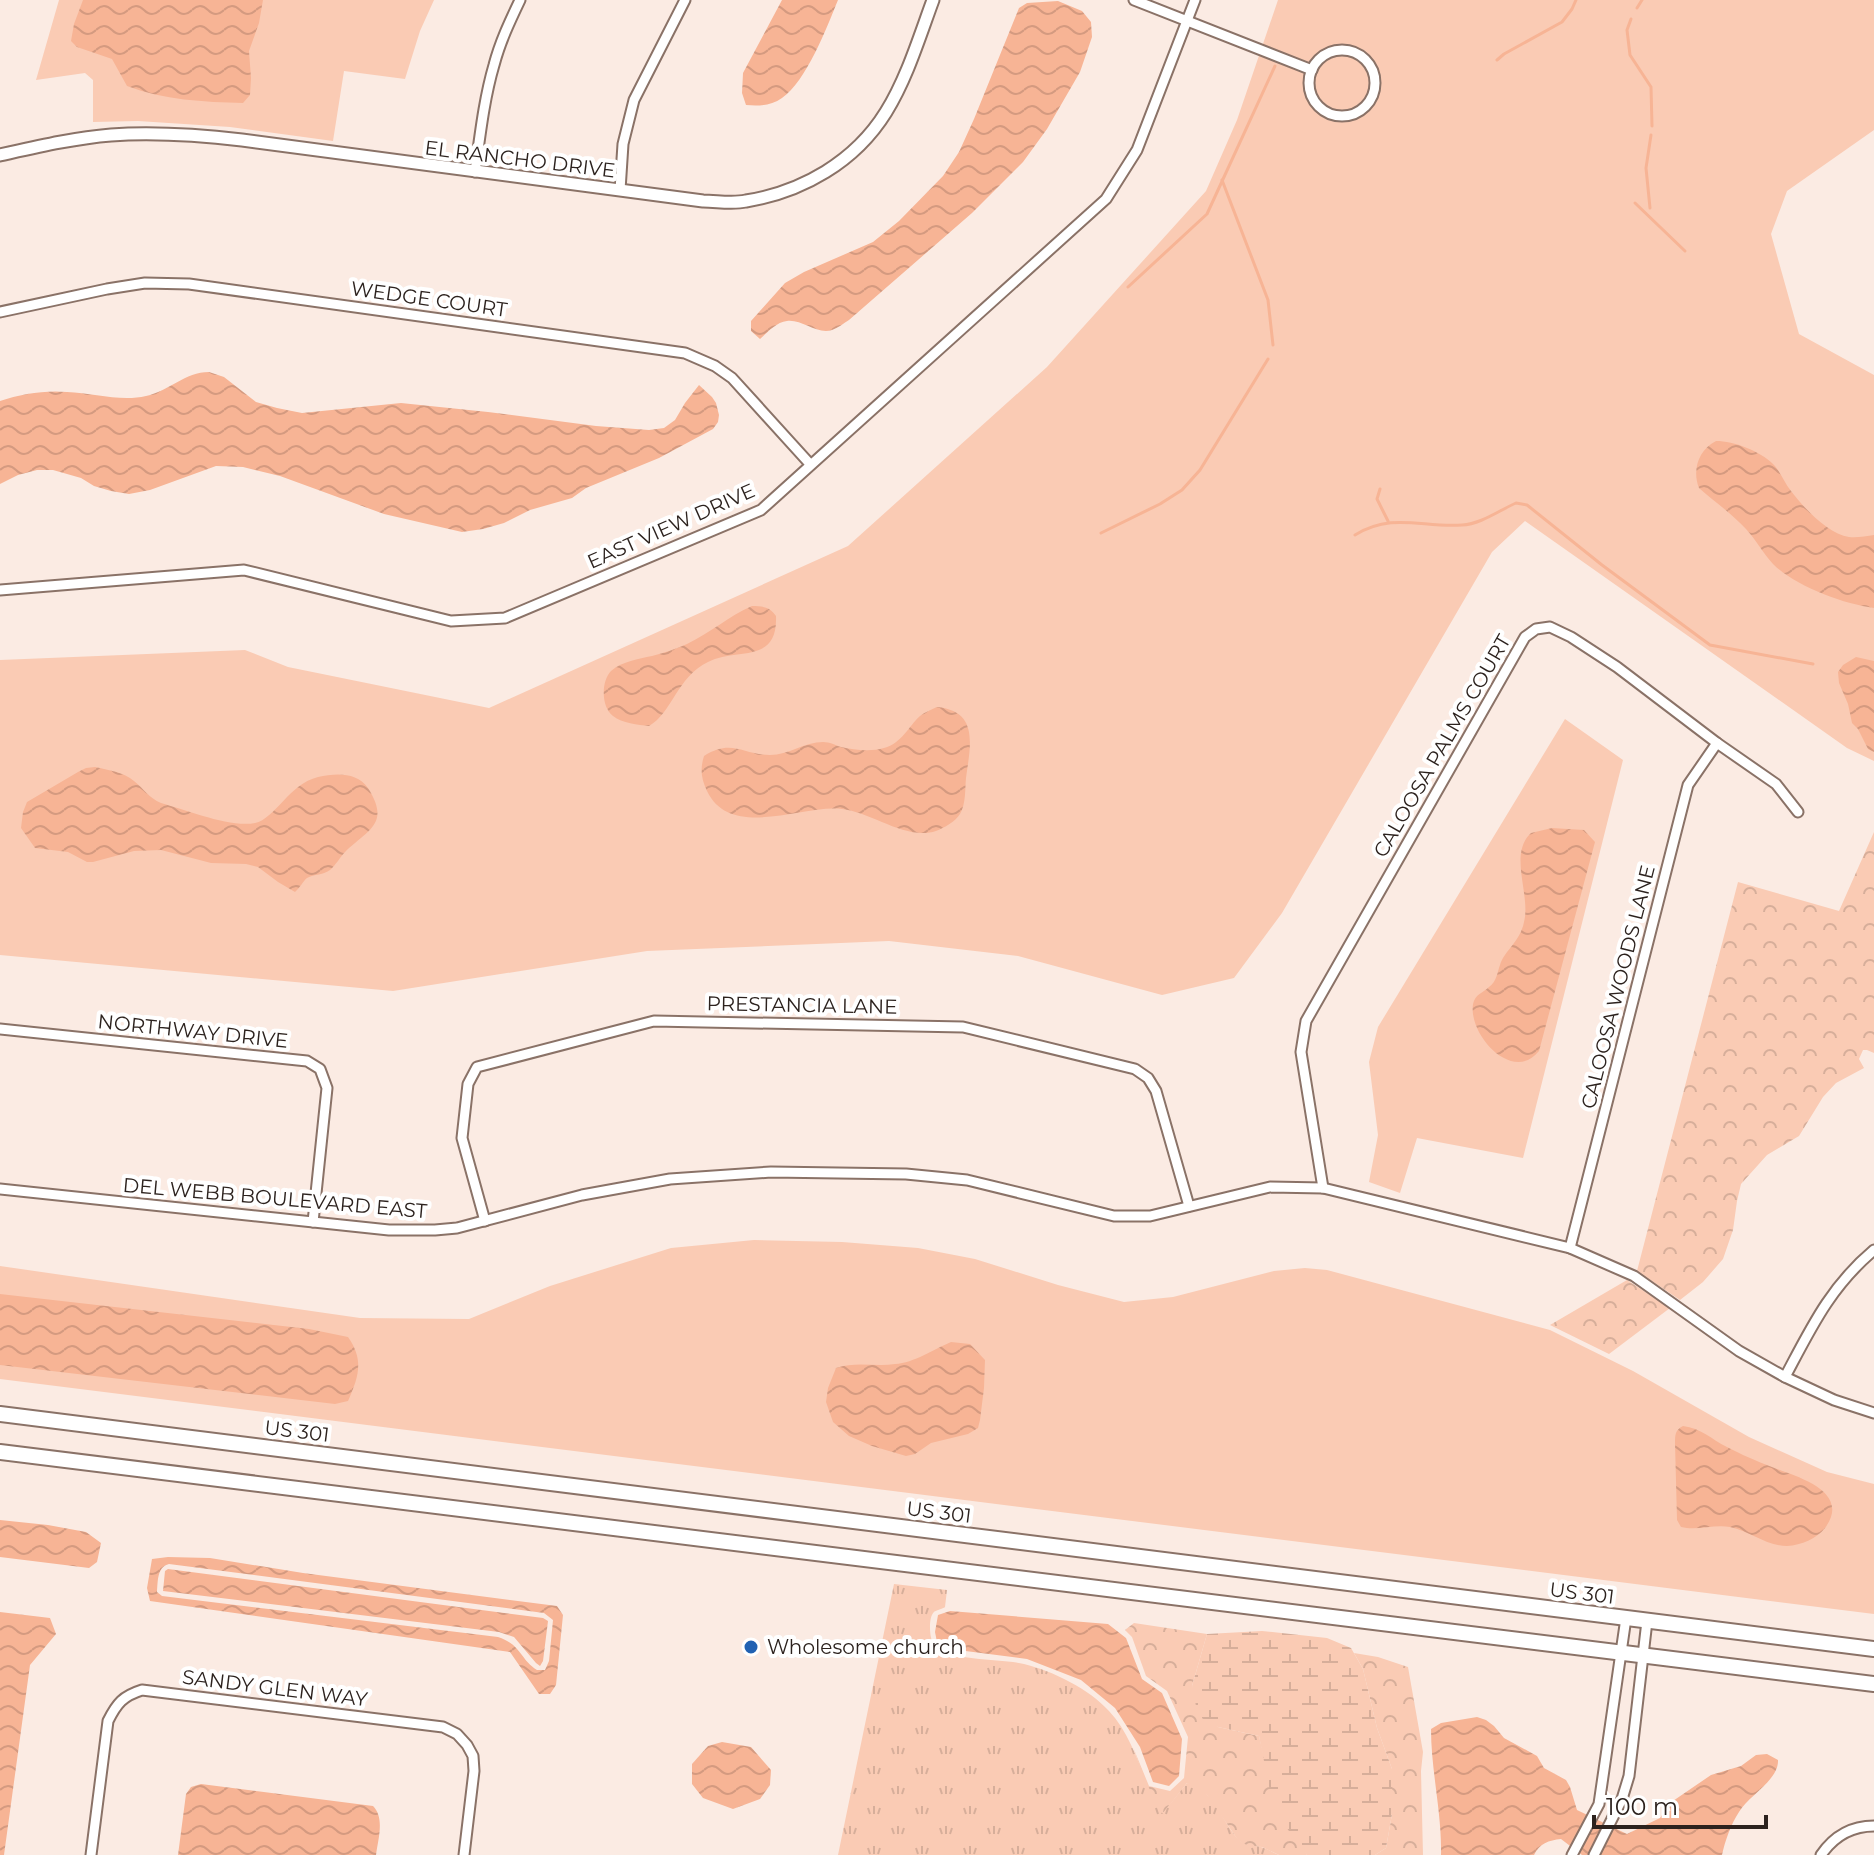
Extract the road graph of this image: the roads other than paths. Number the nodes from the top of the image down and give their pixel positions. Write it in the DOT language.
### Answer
graph roads {
  1 [pos="520,0"];
  2 [pos="685,0"];
  3 [pos="933,0"];
  4 [pos="1134,0"];
  5 [pos="1195,0"];
  6 [pos="1187,21"];
  7 [pos="1312,70"];
  8 [pos="0,155"];
  9 [pos="475,172"];
  10 [pos="620,190"];
  11 [pos="0,312"];
  12 [pos="810,464"];
  13 [pos="0,590"];
  14 [pos="1717,743"];
  15 [pos="1798,812"];
  16 [pos="0,1029"];
  17 [pos="1323,1188"];
  18 [pos="0,1189"];
  19 [pos="1189,1206"];
  20 [pos="485,1221"];
  21 [pos="313,1222"];
  22 [pos="1570,1248"];
  23 [pos="1874,1250"];
  24 [pos="1785,1377"];
  25 [pos="1874,1413"];
  26 [pos="0,1414"];
  27 [pos="0,1452"];
  28 [pos="1626,1618"];
  29 [pos="1647,1621"];
  30 [pos="1874,1649"];
  31 [pos="1621,1652"];
  32 [pos="1643,1655"];
  33 [pos="1874,1684"];
  34 [pos="1874,1826"];
  35 [pos="91,1855"];
  36 [pos="464,1855"];
  37 [pos="1572,1855"];
  38 [pos="1594,1855"];
  39 [pos="1821,1855"];
  1 -- 9 [label="street"];
  2 -- 10 [label="street"];
  3 -- 10 [label="street, EL RANCHO DRIVE"];
  4 -- 6 [label="street"];
  5 -- 6 [label="street, EAST VIEW DRIVE"];
  6 -- 7 [label="street"];
  6 -- 12 [label="street, EAST VIEW DRIVE"];
  7 -- 7 [label="street"];
  8 -- 9 [label="street, EL RANCHO DRIVE"];
  9 -- 10 [label="street, EL RANCHO DRIVE"];
  11 -- 12 [label="street, WEDGE COURT"];
  12 -- 13 [label="street, EAST VIEW DRIVE"];
  14 -- 15 [label="street, CALOOSA PALMS COURT"];
  14 -- 17 [label="street, CALOOSA PALMS COURT"];
  14 -- 22 [label="street, CALOOSA WOODS LANE"];
  16 -- 21 [label="street, NORTHWAY DRIVE"];
  17 -- 19 [label="street, DEL WEBB BOULEVARD EAST"];
  17 -- 22 [label="street, DEL WEBB BOULEVARD EAST"];
  18 -- 21 [label="street, DEL WEBB BOULEVARD EAST"];
  19 -- 20 [label="street, DEL WEBB BOULEVARD EAST"];
  19 -- 20 [label="street, PRESTANCIA LANE"];
  20 -- 21 [label="street, DEL WEBB BOULEVARD EAST"];
  22 -- 24 [label="street, DEL WEBB BOULEVARD EAST"];
  23 -- 24 [label="street"];
  24 -- 25 [label="street, DEL WEBB BOULEVARD EAST"];
  26 -- 28 [label="main road, US 301 / US 301"];
  27 -- 31 [label="main road"];
  28 -- 29 [label="main road, US 301 / US 301"];
  28 -- 31 [label="street"];
  29 -- 30 [label="main road, US 301 / US 301"];
  29 -- 32 [label="street"];
  31 -- 32 [label="main road"];
  31 -- 37 [label="street"];
  32 -- 33 [label="main road"];
  32 -- 38 [label="street"];
  34 -- 39 [label="street"];
  35 -- 36 [label="street, SANDY GLEN WAY"];
}
